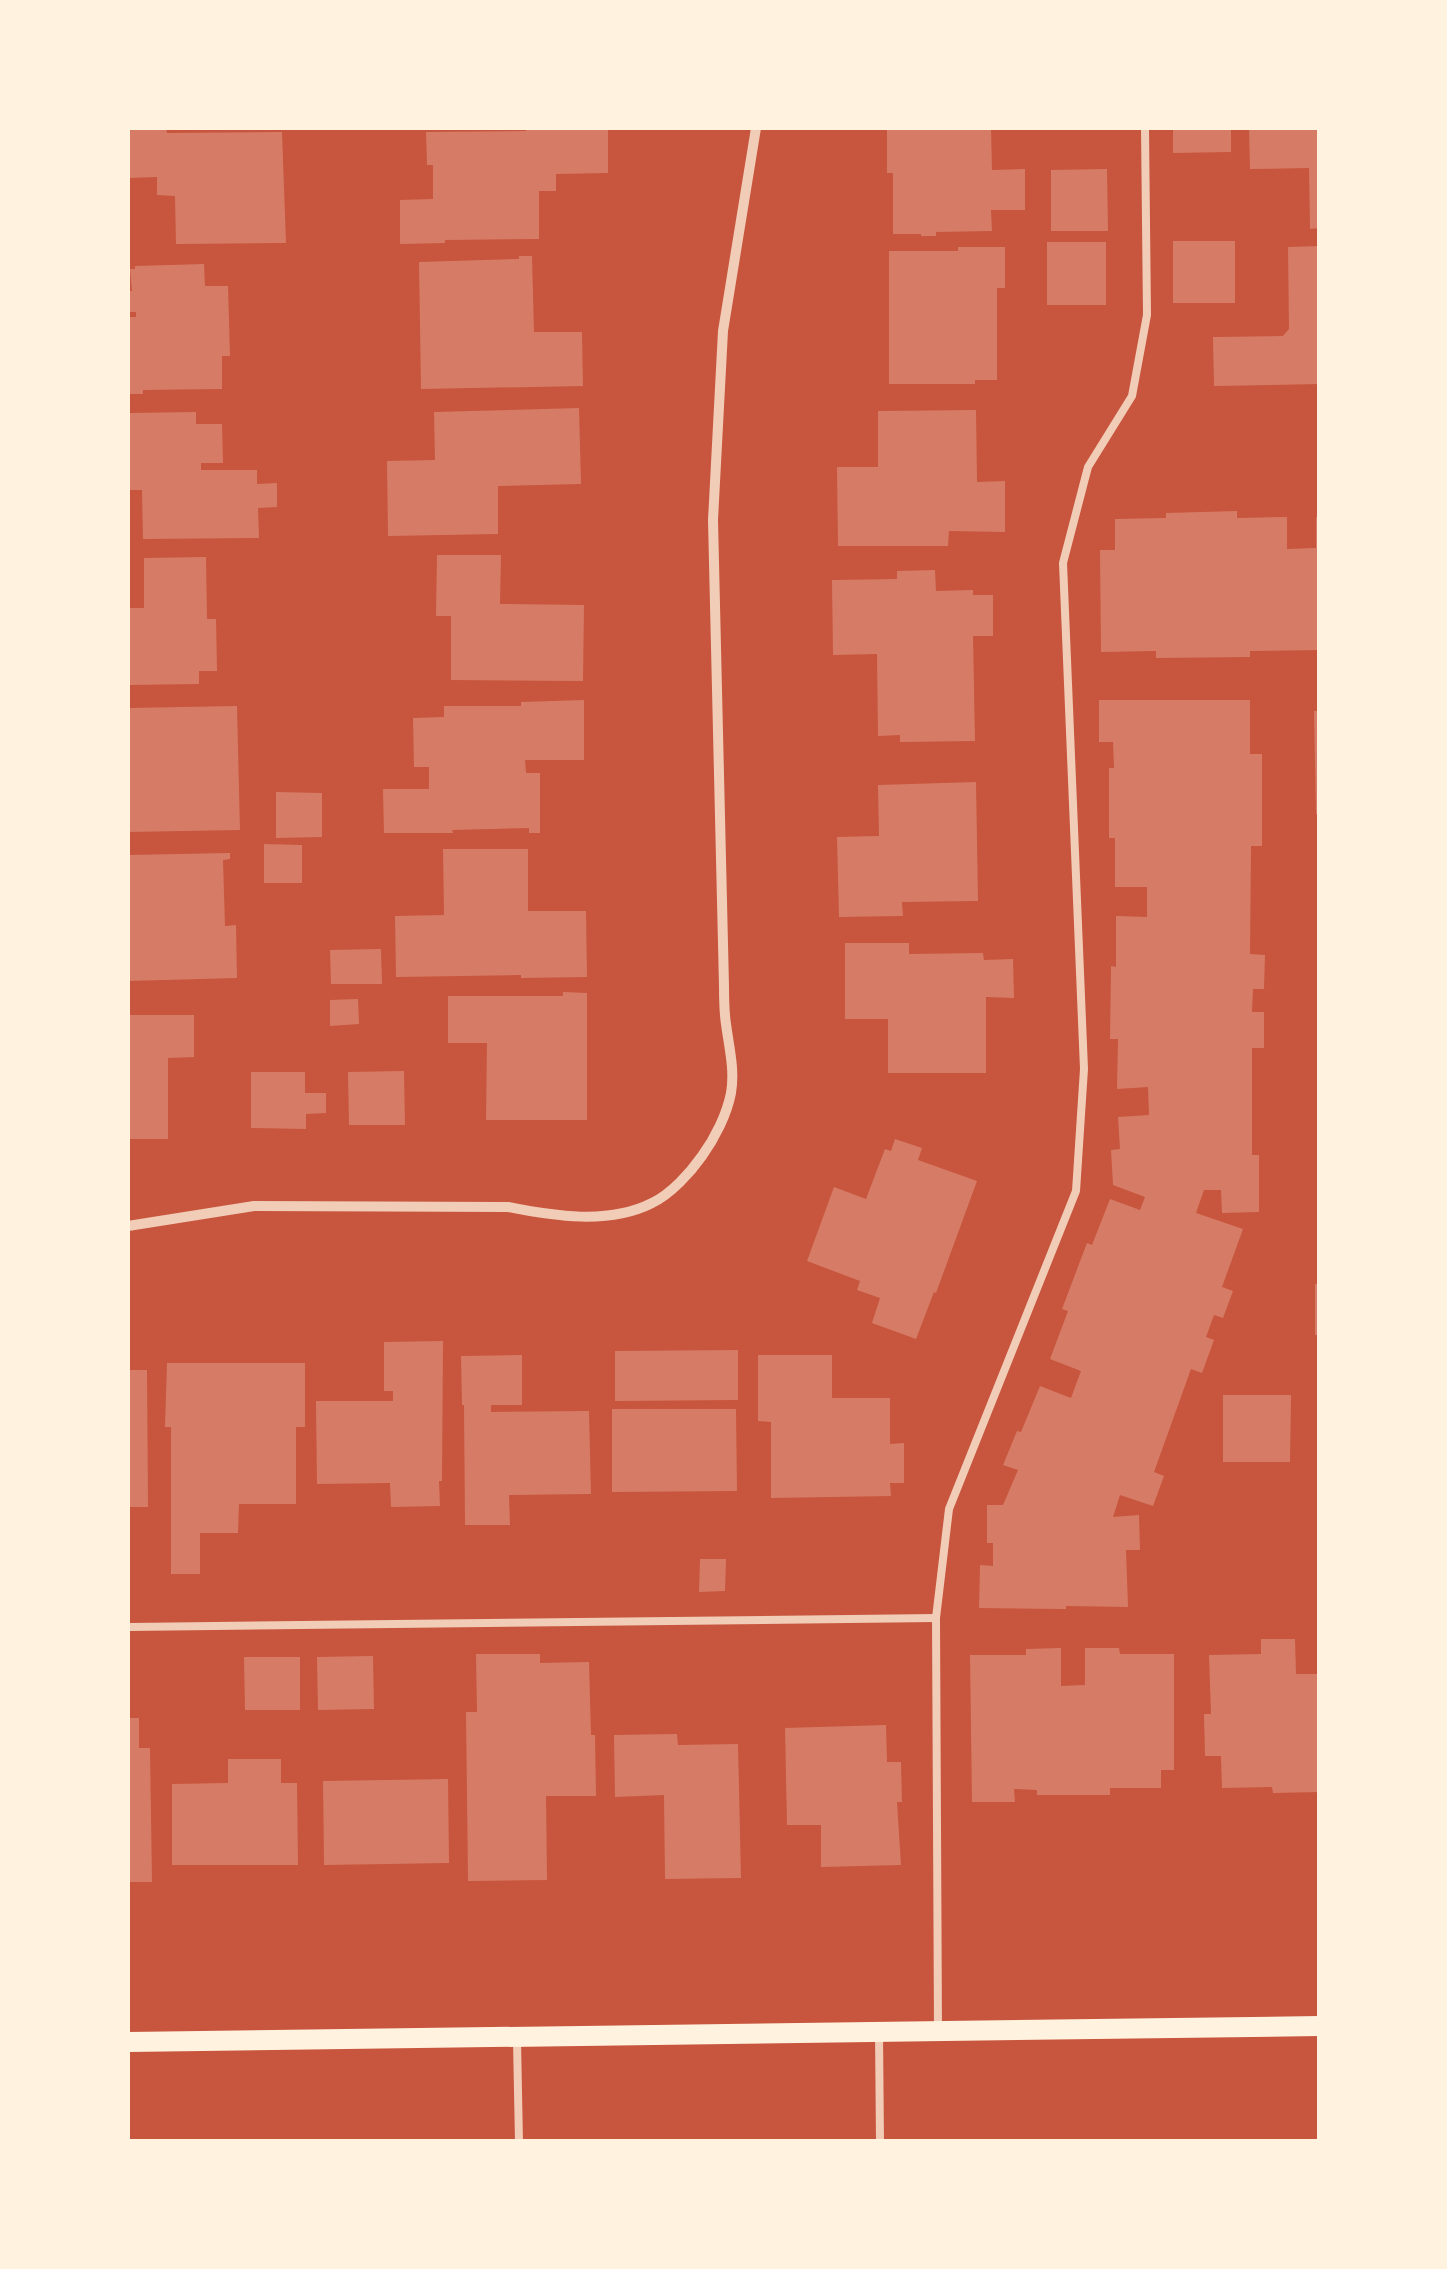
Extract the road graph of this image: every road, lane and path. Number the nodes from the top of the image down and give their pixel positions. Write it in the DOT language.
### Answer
graph roads {
  1 [pos="756,128"];
  2 [pos="1145,128"];
  3 [pos="128,1226"];
  4 [pos="936,1618"];
  5 [pos="128,1627"];
  6 [pos="1320,2026"];
  7 [pos="938,2032"];
  8 [pos="879,2033"];
  9 [pos="516,2036"];
  10 [pos="128,2042"];
  11 [pos="519,2142"];
  12 [pos="880,2142"];
  1 -- 3 [label="street"];
  2 -- 4 [label="lane"];
  4 -- 5 [label="lane"];
  4 -- 7 [label="lane"];
  6 -- 7 [label="main road"];
  7 -- 8 [label="main road"];
  8 -- 9 [label="main road"];
  8 -- 12 [label="lane"];
  9 -- 10 [label="main road"];
  9 -- 11 [label="lane"];
}
